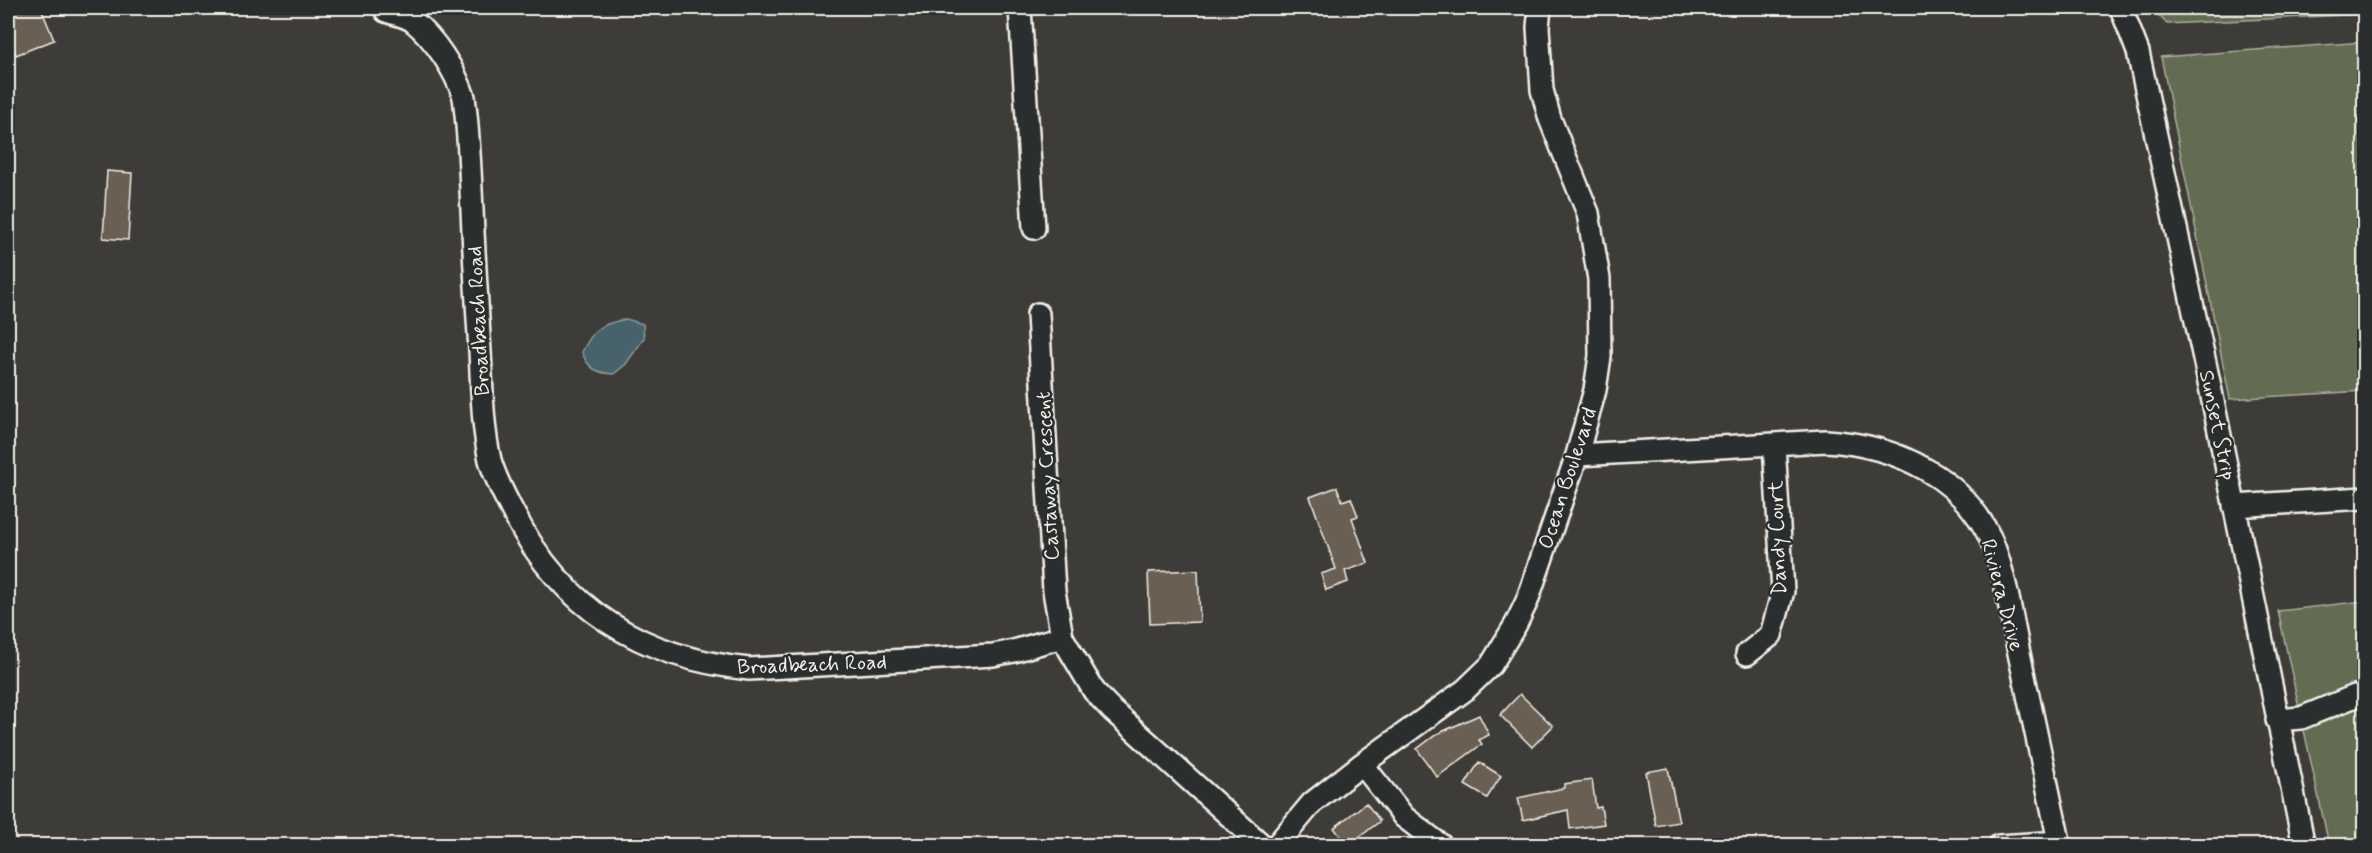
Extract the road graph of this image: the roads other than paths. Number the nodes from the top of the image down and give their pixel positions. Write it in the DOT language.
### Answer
graph roads {
  1 [pos="1020,8"];
  2 [pos="1540,8"];
  3 [pos="2121,8"];
  4 [pos="386,12"];
  5 [pos="1034,228"];
  6 [pos="1038,314"];
  7 [pos="1773,445"];
  8 [pos="1577,455"];
  9 [pos="2364,498"];
  10 [pos="2234,506"];
  11 [pos="1062,637"];
  12 [pos="1747,654"];
  13 [pos="2355,696"];
  14 [pos="2277,720"];
  15 [pos="1362,764"];
  16 [pos="2060,844"];
  17 [pos="1263,846"];
  18 [pos="1276,846"];
  19 [pos="1442,846"];
  20 [pos="1999,846"];
  21 [pos="2304,846"];
  1 -- 5 [label="street"];
  2 -- 8 [label="street, Ocean Boulevard"];
  3 -- 10 [label="street, Sunset Strip"];
  4 -- 11 [label="street, Broadbeach Road"];
  6 -- 11 [label="street, Castaway Crescent"];
  7 -- 8 [label="street, Riviera Drive"];
  7 -- 12 [label="street, Dandy Court"];
  7 -- 16 [label="street, Riviera Drive"];
  8 -- 15 [label="street, Ocean Boulevard"];
  9 -- 10 [label="street"];
  10 -- 14 [label="street, Sunset Strip"];
  11 -- 17 [label="street"];
  13 -- 14 [label="street"];
  14 -- 21 [label="street, Sunset Strip"];
  15 -- 18 [label="street, Ocean Boulevard"];
  15 -- 19 [label="street"];
  16 -- 20 [label="street"];
}
